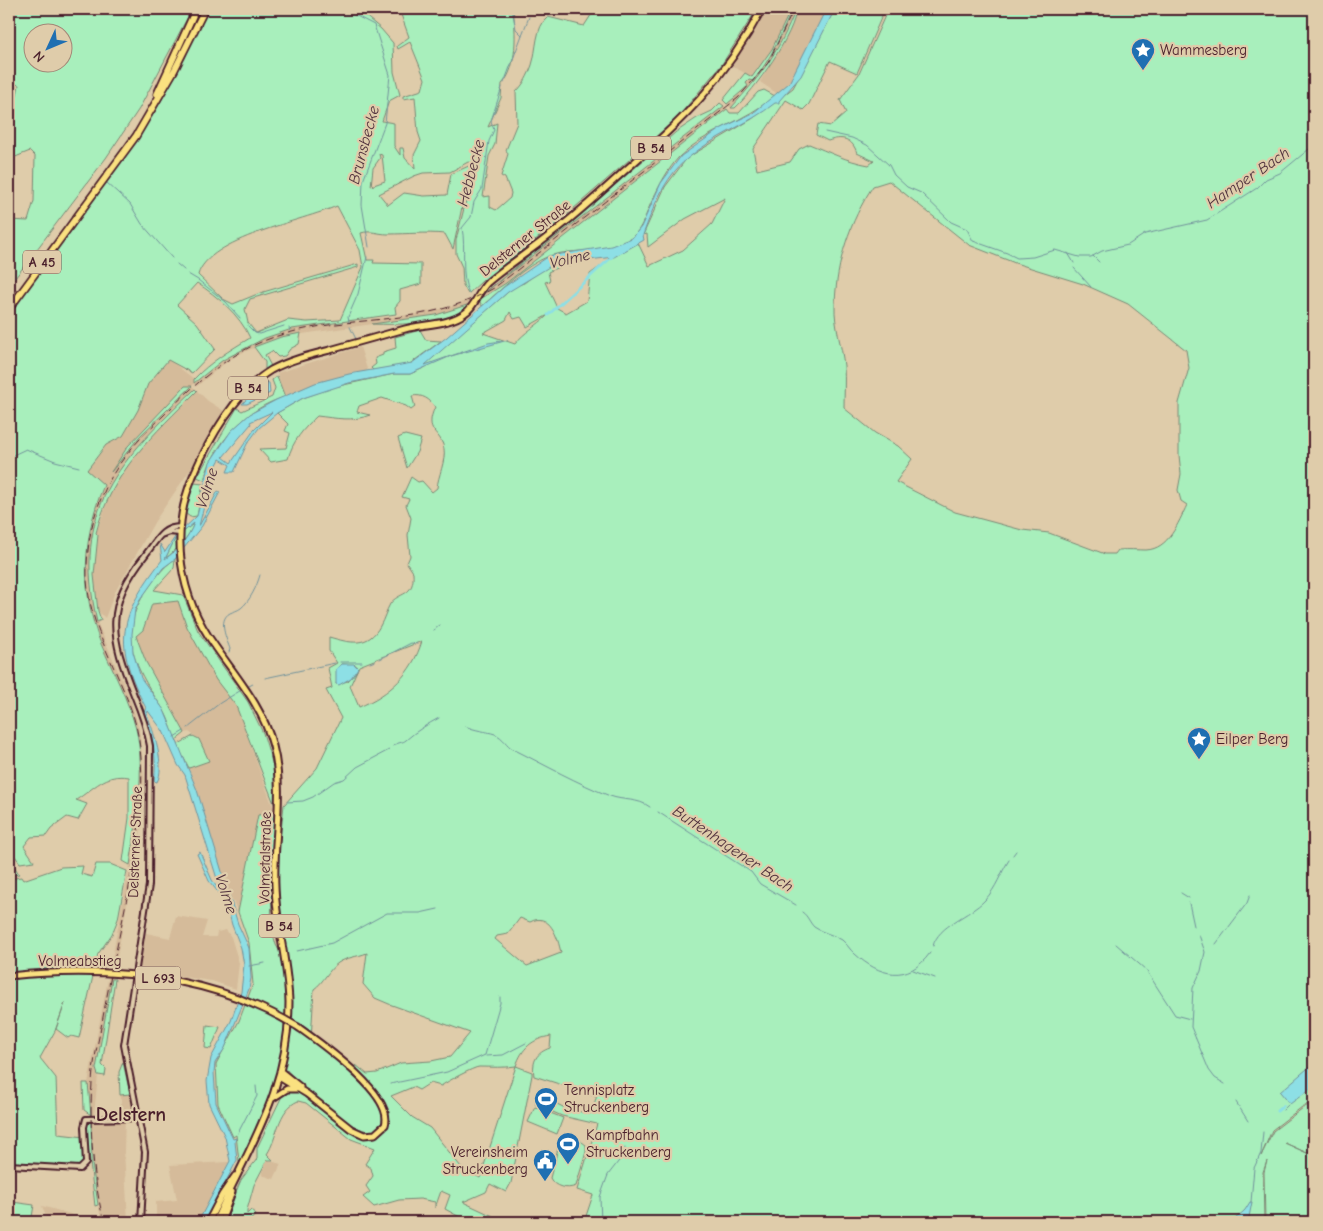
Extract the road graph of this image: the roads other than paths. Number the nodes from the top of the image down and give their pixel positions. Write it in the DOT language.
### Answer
graph roads {
  1 [pos="196,9"];
  2 [pos="205,9"];
  3 [pos="762,9"];
  4 [pos="135,135"];
  5 [pos="76,215"];
  6 [pos="9,304"];
  7 [pos="9,309"];
  8 [pos="180,530"];
  9 [pos="9,976"];
  10 [pos="280,1074"];
  11 [pos="299,1089"];
  12 [pos="307,1094"];
  13 [pos="273,1098"];
  14 [pos="138,1118"];
  15 [pos="9,1165"];
  16 [pos="240,1170"];
  17 [pos="235,1180"];
  18 [pos="141,1222"];
  19 [pos="208,1222"];
  20 [pos="215,1222"];
  21 [pos="221,1222"];
  1 -- 4 [label="highway, A 45"];
  2 -- 4 [label="highway, A 45"];
  3 -- 8 [label="main road, Delsterner Straße / B 54"];
  4 -- 5 [label="highway, A 45"];
  5 -- 6 [label="highway, A 45"];
  5 -- 7 [label="highway, A 45"];
  8 -- 10 [label="main road, Volmetalstraße / B 54"];
  8 -- 14 [label="street, Delsterner Straße"];
  9 -- 12 [label="main road, Volmeabstieg / L 693, bridge"];
  10 -- 11 [label="main road, Volmeabstieg / L 693"];
  10 -- 12 [label="main road, Volmeabstieg / L 693"];
  10 -- 13 [label="main road, Volmetalstraße / B 54"];
  11 -- 12 [label="main road, Volmeabstieg / L 693"];
  11 -- 13 [label="main road"];
  13 -- 16 [label="main road, Volmetalstraße / B 54"];
  14 -- 15 [label="street"];
  14 -- 18 [label="street, Delsterner Straße"];
  16 -- 17 [label="main road, Volmetalstraße / B 54"];
  16 -- 19 [label="main road"];
  17 -- 20 [label="main road, Volmetalstraße / B 54"];
  17 -- 21 [label="main road"];
}
